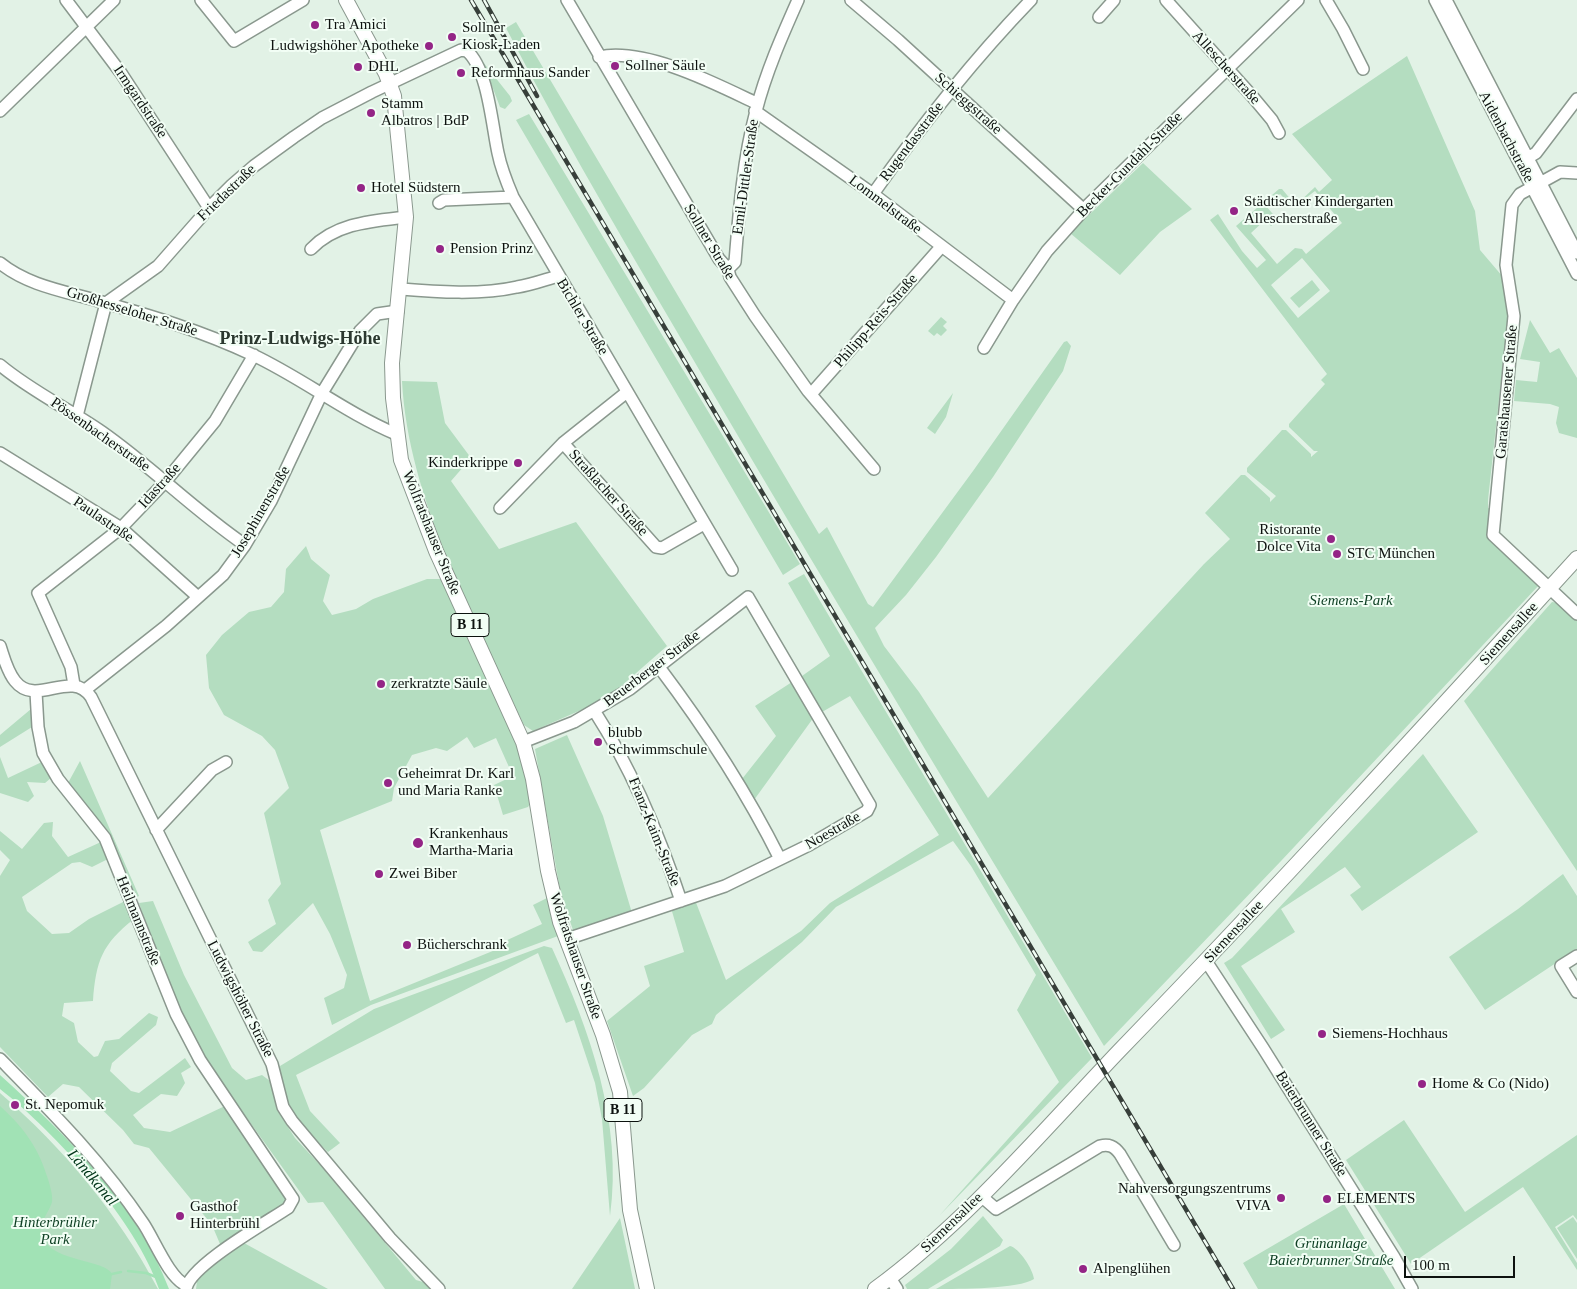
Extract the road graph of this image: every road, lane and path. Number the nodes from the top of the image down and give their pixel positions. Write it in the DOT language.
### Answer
graph roads {
  1 [pos="66,0"];
  2 [pos="114,0"];
  3 [pos="201,0"];
  4 [pos="303,0"];
  5 [pos="346,0"];
  6 [pos="567,0"];
  7 [pos="798,0"];
  8 [pos="851,0"];
  9 [pos="1031,0"];
  10 [pos="1114,0"];
  11 [pos="1298,0"];
  12 [pos="1326,0"];
  13 [pos="1435,0"];
  14 [pos="1446,0"];
  15 [pos="1171,2"];
  16 [pos="1099,16"];
  17 [pos="87,26"];
  18 [pos="467,51"];
  19 [pos="599,57"];
  20 [pos="1363,69"];
  21 [pos="1227,70"];
  22 [pos="391,84"];
  23 [pos="952,90"];
  24 [pos="1577,99"];
  25 [pos="756,108"];
  26 [pos="0,111"];
  27 [pos="1279,133"];
  28 [pos="1524,161"];
  29 [pos="1577,173"];
  30 [pos="1536,185"];
  31 [pos="873,194"];
  32 [pos="512,197"];
  33 [pos="439,203"];
  34 [pos="208,208"];
  35 [pos="1084,210"];
  36 [pos="406,217"];
  37 [pos="941,247"];
  38 [pos="312,249"];
  39 [pos="1577,253"];
  40 [pos="0,263"];
  41 [pos="728,269"];
  42 [pos="1577,274"];
  43 [pos="558,276"];
  44 [pos="401,289"];
  45 [pos="1013,300"];
  46 [pos="106,303"];
  47 [pos="398,310"];
  48 [pos="984,348"];
  49 [pos="254,355"];
  50 [pos="0,365"];
  51 [pos="627,392"];
  52 [pos="322,393"];
  53 [pos="811,394"];
  54 [pos="77,416"];
  55 [pos="396,434"];
  56 [pos="563,443"];
  57 [pos="0,453"];
  58 [pos="874,469"];
  59 [pos="165,482"];
  60 [pos="500,508"];
  61 [pos="704,524"];
  62 [pos="121,528"];
  63 [pos="246,545"];
  64 [pos="1577,558"];
  65 [pos="732,570"];
  66 [pos="1550,588"];
  67 [pos="38,593"];
  68 [pos="198,597"];
  69 [pos="748,597"];
  70 [pos="1577,614"];
  71 [pos="0,646"];
  72 [pos="659,667"];
  73 [pos="80,687"];
  74 [pos="36,692"];
  75 [pos="595,712"];
  76 [pos="523,742"];
  77 [pos="226,762"];
  78 [pos="156,830"];
  79 [pos="780,859"];
  80 [pos="681,902"];
  81 [pos="567,939"];
  82 [pos="1577,956"];
  83 [pos="1206,962"];
  84 [pos="1577,992"];
  85 [pos="0,1059"];
  86 [pos="981,1196"];
  87 [pos="1174,1245"];
  88 [pos="894,1283"];
  89 [pos="186,1287"];
  90 [pos="439,1289"];
  91 [pos="647,1289"];
  92 [pos="875,1289"];
  93 [pos="1412,1289"];
  1 -- 17 [label="street, Irmgardstraße"];
  2 -- 17 [label="street"];
  3 -- 4 [label="street"];
  5 -- 22 [label="main road, Wolfratshauser Straße / B 11"];
  6 -- 19 [label="street, Sollner Straße"];
  7 -- 25 [label="street, Emil-Dittler-Straße"];
  8 -- 23 [label="street, Schieggstraße"];
  9 -- 23 [label="street, Rugendasstraße"];
  10 -- 16 [label="street"];
  11 -- 21 [label="street, Becker-Gundahl-Straße"];
  12 -- 20 [label="street"];
  13 -- 28 [label="street, Aidenbachstraße"];
  14 -- 28 [label="street, Aidenbachstraße"];
  15 -- 21 [label="street, Allescherstraße"];
  17 -- 26 [label="street"];
  17 -- 34 [label="street, Irmgardstraße"];
  18 -- 22 [label="street, Friedastraße"];
  18 -- 32 [label="street, Bichler Straße"];
  19 -- 25 [label="street, Lommelstraße"];
  19 -- 41 [label="street, Sollner Straße"];
  21 -- 27 [label="street, Allescherstraße"];
  21 -- 35 [label="street, Becker-Gundahl-Straße"];
  22 -- 34 [label="street, Friedastraße"];
  22 -- 36 [label="main road, Wolfratshauser Straße / B 11"];
  23 -- 31 [label="street, Rugendasstraße"];
  23 -- 35 [label="street, Schieggstraße"];
  24 -- 28 [label="street"];
  25 -- 31 [label="street, Lommelstraße"];
  25 -- 41 [label="street, Emil-Dittler-Straße"];
  28 -- 30 [label="street, Aidenbachstraße"];
  29 -- 30 [label="street"];
  30 -- 39 [label="street, Aidenbachstraße"];
  30 -- 42 [label="street, Aidenbachstraße"];
  30 -- 66 [label="street, Garatshausener Straße"];
  31 -- 37 [label="street, Lommelstraße"];
  32 -- 33 [label="street"];
  32 -- 43 [label="street, Bichler Straße"];
  34 -- 46 [label="street, Friedastraße"];
  35 -- 45 [label="street, Becker-Gundahl-Straße"];
  36 -- 38 [label="street"];
  36 -- 44 [label="main road, Wolfratshauser Straße / B 11"];
  37 -- 45 [label="street, Lommelstraße"];
  37 -- 53 [label="street, Philipp-Reis-Straße"];
  40 -- 46 [label="street, Großhesseloher Straße"];
  41 -- 53 [label="street, Sollner Straße"];
  43 -- 44 [label="street"];
  43 -- 51 [label="street, Bichler Straße"];
  44 -- 47 [label="main road, Wolfratshauser Straße / B 11"];
  45 -- 48 [label="street, Becker-Gundahl-Straße"];
  46 -- 49 [label="street, Großhesseloher Straße"];
  46 -- 54 [label="street"];
  47 -- 52 [label="street, Josephinenstraße"];
  47 -- 55 [label="main road, Wolfratshauser Straße / B 11"];
  49 -- 52 [label="street, Großhesseloher Straße"];
  49 -- 59 [label="street, Idastraße"];
  50 -- 54 [label="street, Pössenbacherstraße"];
  51 -- 56 [label="street"];
  51 -- 61 [label="street, Bichler Straße"];
  52 -- 55 [label="street, Großhesseloher Straße"];
  52 -- 63 [label="street, Josephinenstraße"];
  53 -- 58 [label="street, Sollner Straße"];
  54 -- 59 [label="street, Pössenbacherstraße"];
  55 -- 76 [label="main road, Wolfratshauser Straße / B 11"];
  56 -- 60 [label="street"];
  56 -- 61 [label="street, Straßlacher Straße"];
  57 -- 62 [label="street, Paulastraße"];
  59 -- 62 [label="street, Idastraße"];
  59 -- 63 [label="street, Pössenbacherstraße"];
  61 -- 65 [label="street, Bichler Straße"];
  62 -- 67 [label="street, Idastraße"];
  62 -- 68 [label="street, Paulastraße"];
  63 -- 68 [label="street, Josephinenstraße"];
  64 -- 66 [label="main road, Siemensallee"];
  66 -- 70 [label="street"];
  66 -- 83 [label="main road, Siemensallee"];
  67 -- 73 [label="street, Ludwigshöher Straße"];
  68 -- 73 [label="street, Josephinenstraße"];
  69 -- 72 [label="street, Beuerberger Straße"];
  69 -- 79 [label="street, Noestraße"];
  71 -- 74 [label="street"];
  72 -- 75 [label="street, Beuerberger Straße"];
  72 -- 79 [label="street"];
  73 -- 74 [label="street"];
  73 -- 78 [label="street, Ludwigshöher Straße"];
  74 -- 89 [label="street, Heilmannstraße"];
  75 -- 76 [label="street, Beuerberger Straße"];
  75 -- 80 [label="street, Franz-Kaim-Straße"];
  76 -- 81 [label="main road, Wolfratshauser Straße / B 11"];
  77 -- 78 [label="street"];
  78 -- 90 [label="street, Ludwigshöher Straße"];
  79 -- 80 [label="street, Noestraße"];
  80 -- 81 [label="street, Noestraße"];
  81 -- 91 [label="main road, Wolfratshauser Straße / B 11"];
  82 -- 84 [label="street"];
  83 -- 86 [label="main road, Siemensallee"];
  83 -- 93 [label="street, Baierbrunner Straße"];
  85 -- 89 [label="street"];
  86 -- 87 [label="street"];
  86 -- 88 [label="main road, Siemensallee"];
  88 -- 92 [label="main road, Siemensallee"];
}
